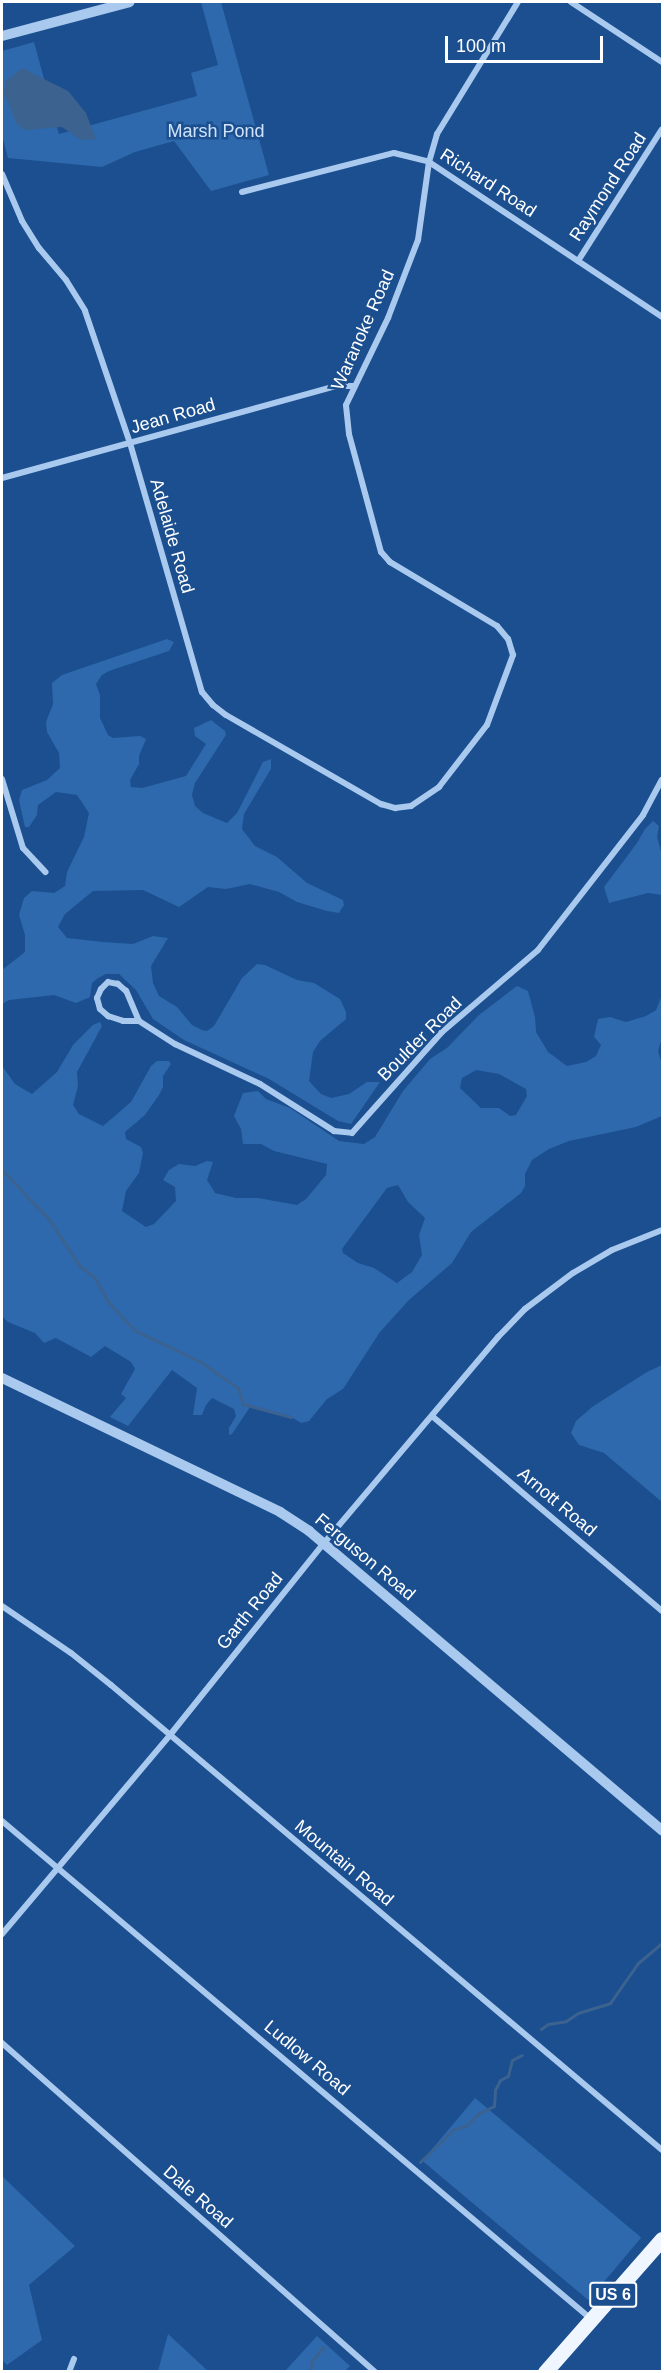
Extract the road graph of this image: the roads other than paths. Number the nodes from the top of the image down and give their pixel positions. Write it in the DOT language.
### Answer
graph roads {
  1 [pos="130,2"];
  2 [pos="518,2"];
  3 [pos="571,2"];
  4 [pos="2,36"];
  5 [pos="663,62"];
  6 [pos="663,129"];
  7 [pos="429,162"];
  8 [pos="2,174"];
  9 [pos="242,192"];
  10 [pos="578,261"];
  11 [pos="663,317"];
  12 [pos="353,386"];
  13 [pos="130,443"];
  14 [pos="2,478"];
  15 [pos="2,779"];
  16 [pos="663,780"];
  17 [pos="411,806"];
  18 [pos="45,872"];
  19 [pos="139,1021"];
  20 [pos="663,1230"];
  21 [pos="2,1378"];
  22 [pos="432,1416"];
  23 [pos="324,1543"];
  24 [pos="2,1606"];
  25 [pos="663,1611"];
  26 [pos="170,1735"];
  27 [pos="2,1821"];
  28 [pos="663,1830"];
  29 [pos="58,1867"];
  30 [pos="2,1934"];
  31 [pos="2,2043"];
  32 [pos="663,2150"];
  33 [pos="663,2239"];
  34 [pos="592,2319"];
  35 [pos="74,2359"];
  36 [pos="69,2372"];
  37 [pos="375,2372"];
  38 [pos="545,2372"];
  1 -- 4 [label="street"];
  2 -- 7 [label="street, Waranoke Road"];
  3 -- 5 [label="street"];
  6 -- 10 [label="street, Raymond Road"];
  7 -- 9 [label="street, Richard Road"];
  7 -- 10 [label="street, Richard Road"];
  7 -- 12 [label="street, Waranoke Road"];
  8 -- 13 [label="street, Adelaide Road"];
  10 -- 11 [label="street, Richard Road"];
  12 -- 13 [label="street, Jean Road"];
  12 -- 17 [label="street, Waranoke Road"];
  13 -- 14 [label="street, Jean Road"];
  13 -- 17 [label="street, Adelaide Road"];
  15 -- 18 [label="street"];
  16 -- 19 [label="street, Boulder Road"];
  19 -- 19 [label="street, Boulder Road"];
  20 -- 22 [label="street, Garth Road"];
  21 -- 23 [label="street, Ferguson Road"];
  22 -- 23 [label="street, Garth Road"];
  22 -- 25 [label="street, Arnott Road"];
  23 -- 26 [label="street, Garth Road"];
  23 -- 28 [label="street, Ferguson Road"];
  24 -- 26 [label="street, Mountain Road"];
  26 -- 29 [label="street, Garth Road"];
  26 -- 32 [label="street, Mountain Road"];
  27 -- 29 [label="street, Ludlow Road"];
  29 -- 30 [label="street, Garth Road"];
  29 -- 34 [label="street, Ludlow Road"];
  31 -- 37 [label="street, Dale Road"];
  33 -- 34 [label="main road, US 6"];
  34 -- 38 [label="main road, US 6"];
  35 -- 36 [label="street"];
}
